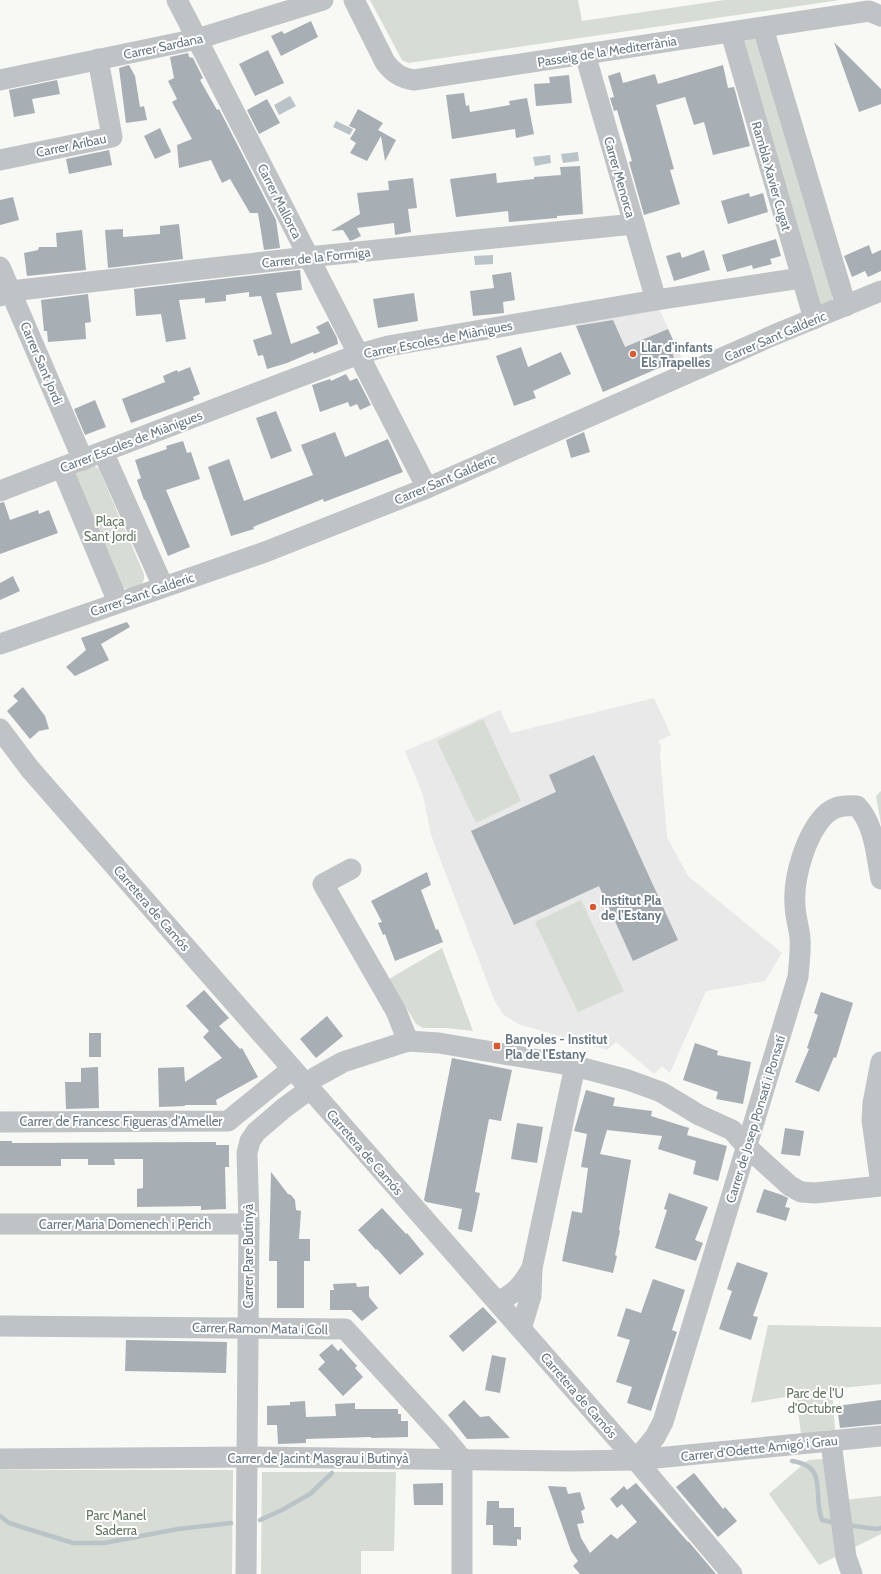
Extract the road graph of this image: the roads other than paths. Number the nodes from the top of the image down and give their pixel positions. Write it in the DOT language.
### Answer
graph roads {
  1 [pos="177,0"];
  2 [pos="323,0"];
  3 [pos="354,0"];
  4 [pos="878,10"];
  5 [pos="763,28"];
  6 [pos="731,33"];
  7 [pos="197,39"];
  8 [pos="585,54"];
  9 [pos="98,59"];
  10 [pos="0,80"];
  11 [pos="0,160"];
  12 [pos="634,224"];
  13 [pos="308,258"];
  14 [pos="0,267"];
  15 [pos="801,278"];
  16 [pos="881,291"];
  17 [pos="5,293"];
  18 [pos="656,300"];
  19 [pos="846,306"];
  20 [pos="814,320"];
  21 [pos="359,354"];
  22 [pos="103,452"];
  23 [pos="83,460"];
  24 [pos="62,468"];
  25 [pos="427,488"];
  26 [pos="0,491"];
  27 [pos="163,586"];
  28 [pos="118,602"];
  29 [pos="0,644"];
  30 [pos="0,729"];
  31 [pos="351,869"];
  32 [pos="881,879"];
  33 [pos="408,1041"];
  34 [pos="881,1062"];
  35 [pos="575,1066"];
  36 [pos="292,1068"];
  37 [pos="308,1087"];
  38 [pos="238,1112"];
  39 [pos="0,1122"];
  40 [pos="256,1132"];
  41 [pos="747,1147"];
  42 [pos="881,1185"];
  43 [pos="0,1224"];
  44 [pos="249,1224"];
  45 [pos="532,1268"];
  46 [pos="498,1302"];
  47 [pos="0,1326"];
  48 [pos="248,1327"];
  49 [pos="521,1329"];
  50 [pos="881,1436"];
  51 [pos="829,1442"];
  52 [pos="247,1457"];
  53 [pos="0,1459"];
  54 [pos="462,1459"];
  55 [pos="636,1460"];
  56 [pos="246,1574"];
  57 [pos="462,1574"];
  58 [pos="732,1574"];
  59 [pos="852,1574"];
  1 -- 7 [label="street, Carrer Mallorca"];
  2 -- 7 [label="street, Carrer Sardana"];
  3 -- 8 [label="street, Passeig de la Mediterrània"];
  4 -- 5 [label="street, Passeig de la Mediterrània"];
  5 -- 6 [label="street, Passeig de la Mediterrània"];
  5 -- 19 [label="street"];
  6 -- 8 [label="street, Passeig de la Mediterrània"];
  6 -- 15 [label="street, Rambla Xavier Cugat"];
  7 -- 9 [label="street, Carrer Sardana"];
  7 -- 13 [label="street, Carrer Mallorca"];
  8 -- 12 [label="street, Carrer Menorca"];
  9 -- 10 [label="street, Carrer Sardana"];
  9 -- 11 [label="street, Carrer Aribau"];
  12 -- 13 [label="street, Carrer de la Formiga"];
  12 -- 18 [label="street, Carrer Menorca"];
  13 -- 17 [label="street, Carrer de la Formiga"];
  13 -- 21 [label="street, Carrer Mallorca"];
  14 -- 17 [label="street, Carrer Sant Jordi"];
  15 -- 18 [label="street, Carrer Escoles de Miànigues"];
  15 -- 20 [label="street, Rambla Xavier Cugat"];
  16 -- 19 [label="street, Carrer Sant Galderic"];
  17 -- 23 [label="street, Carrer Sant Jordi"];
  18 -- 21 [label="street, Carrer Escoles de Miànigues"];
  19 -- 20 [label="street, Carrer Sant Galderic"];
  20 -- 25 [label="street, Carrer Sant Galderic"];
  21 -- 22 [label="street, Carrer Escoles de Miànigues"];
  21 -- 25 [label="street, Carrer Mallorca"];
  22 -- 23 [label="street, Carrer Escoles de Miànigues"];
  22 -- 27 [label="street"];
  23 -- 24 [label="street, Carrer Escoles de Miànigues"];
  24 -- 26 [label="street, Carrer Escoles de Miànigues"];
  24 -- 28 [label="street"];
  25 -- 27 [label="street, Carrer Sant Galderic"];
  27 -- 28 [label="street, Carrer Sant Galderic"];
  28 -- 29 [label="street, Carrer Sant Galderic"];
  30 -- 36 [label="street, Carretera de Camós"];
  31 -- 33 [label="street"];
  32 -- 41 [label="street, Carrer de Josep Ponsatí i Ponsatí"];
  33 -- 35 [label="street"];
  33 -- 37 [label="street"];
  34 -- 42 [label="street"];
  35 -- 41 [label="street"];
  35 -- 45 [label="street"];
  36 -- 37 [label="street, Carretera de Camós"];
  36 -- 38 [label="street, Carrer de Francesc Figueras d'Ameller"];
  37 -- 40 [label="street"];
  37 -- 46 [label="street, Carretera de Camós"];
  38 -- 39 [label="street, Carrer de Francesc Figueras d'Ameller"];
  38 -- 40 [label="street"];
  40 -- 44 [label="street, Carrer Pare Butinyà"];
  41 -- 42 [label="street"];
  41 -- 55 [label="street, Carrer de Josep Ponsatí i Ponsatí"];
  43 -- 44 [label="street, Carrer Maria Domenech i Perich"];
  44 -- 48 [label="street, Carrer Pare Butinyà"];
  45 -- 46 [label="street"];
  45 -- 49 [label="street"];
  46 -- 49 [label="street, Carretera de Camós"];
  47 -- 48 [label="street, Carrer Ramon Mata i Coll"];
  48 -- 52 [label="street, Carrer Pare Butinyà"];
  48 -- 54 [label="street, Carrer Ramon Mata i Coll"];
  49 -- 55 [label="street, Carretera de Camós"];
  50 -- 51 [label="street, Carrer d'Odette Amigó i Grau"];
  51 -- 55 [label="street, Carrer d'Odette Amigó i Grau"];
  51 -- 59 [label="street"];
  52 -- 53 [label="street, Carrer de Jacint Masgrau i Butinyà"];
  52 -- 54 [label="street, Carrer de Jacint Masgrau i Butinyà"];
  52 -- 56 [label="street, Carrer Pare Butinyà"];
  54 -- 55 [label="street, Carrer de Jacint Masgrau i Butinyà"];
  54 -- 57 [label="street"];
  55 -- 58 [label="street, Carretera de Camós"];
}
